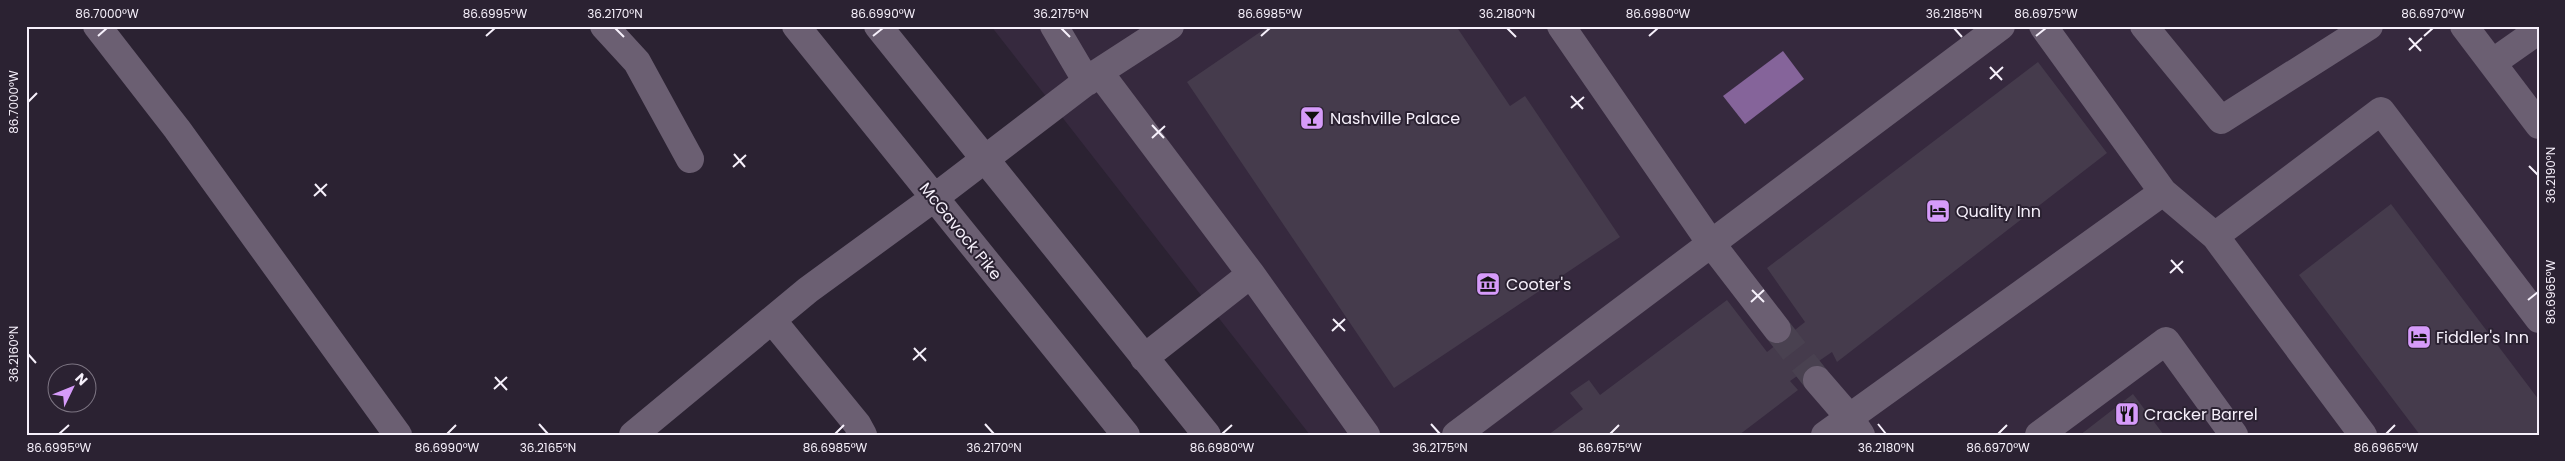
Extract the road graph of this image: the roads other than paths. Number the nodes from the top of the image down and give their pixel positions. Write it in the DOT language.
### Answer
graph roads {
  1 [pos="97,26"];
  2 [pos="604,26"];
  3 [pos="796,26"];
  4 [pos="878,26"];
  5 [pos="1054,26"];
  6 [pos="1170,26"];
  7 [pos="1561,26"];
  8 [pos="2001,26"];
  9 [pos="2043,26"];
  10 [pos="2144,26"];
  11 [pos="2369,26"];
  12 [pos="2464,26"];
  13 [pos="2539,30"];
  14 [pos="2492,63"];
  15 [pos="1093,77"];
  16 [pos="2539,125"];
  17 [pos="690,159"];
  18 [pos="985,159"];
  19 [pos="2163,192"];
  20 [pos="934,198"];
  21 [pos="2215,236"];
  22 [pos="1710,242"];
  23 [pos="1251,274"];
  24 [pos="2539,319"];
  25 [pos="772,320"];
  26 [pos="1777,329"];
  27 [pos="1144,358"];
  28 [pos="1817,380"];
  29 [pos="1855,426"];
  30 [pos="862,434"];
  31 [pos="398,435"];
  32 [pos="633,435"];
  33 [pos="1126,435"];
  34 [pos="1206,435"];
  35 [pos="1366,435"];
  36 [pos="1456,435"];
  37 [pos="1825,435"];
  38 [pos="2039,435"];
  39 [pos="2234,435"];
  40 [pos="2363,435"];
  1 -- 31 [label="street"];
  2 -- 17 [label="street"];
  3 -- 20 [label="street, McGavock Pike"];
  4 -- 18 [label="street"];
  5 -- 15 [label="street"];
  6 -- 15 [label="street"];
  7 -- 22 [label="street"];
  8 -- 22 [label="street"];
  9 -- 19 [label="street"];
  10 -- 11 [label="street"];
  12 -- 14 [label="street"];
  13 -- 14 [label="street"];
  14 -- 16 [label="street"];
  15 -- 18 [label="street"];
  15 -- 23 [label="street"];
  18 -- 20 [label="street"];
  18 -- 27 [label="street"];
  19 -- 21 [label="street"];
  19 -- 29 [label="street"];
  20 -- 25 [label="street"];
  20 -- 33 [label="street, McGavock Pike"];
  21 -- 24 [label="street"];
  21 -- 40 [label="street"];
  22 -- 26 [label="street"];
  22 -- 36 [label="street"];
  23 -- 27 [label="street"];
  23 -- 35 [label="street"];
  25 -- 30 [label="street"];
  25 -- 32 [label="street"];
  27 -- 34 [label="street"];
  28 -- 29 [label="street"];
  29 -- 37 [label="street"];
  38 -- 39 [label="street"];
}
